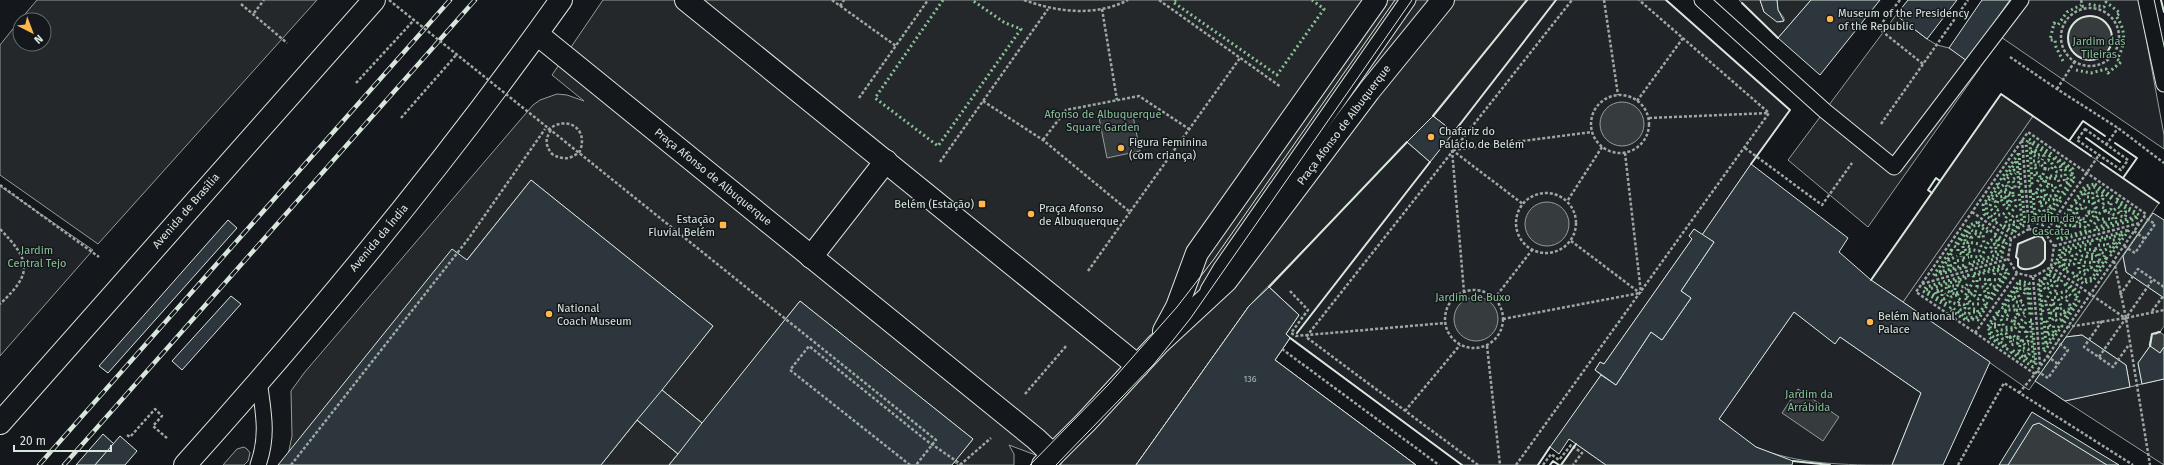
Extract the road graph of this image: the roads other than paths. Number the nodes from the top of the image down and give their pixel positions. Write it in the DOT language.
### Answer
graph roads {
  1 [pos="374,0"];
  2 [pos="561,0"];
  3 [pos="686,0"];
  4 [pos="1376,0"];
  5 [pos="1408,0"];
  6 [pos="1443,0"];
  7 [pos="1702,0"];
  8 [pos="2021,0"];
  9 [pos="2146,0"];
  10 [pos="537,34"];
  11 [pos="2164,84"];
  12 [pos="886,162"];
  13 [pos="811,256"];
  14 [pos="1200,305"];
  15 [pos="1158,344"];
  16 [pos="1138,366"];
  17 [pos="259,380"];
  18 [pos="0,423"];
  19 [pos="1053,462"];
  20 [pos="185,465"];
  21 [pos="258,465"];
  1 -- 18 [label="main road, Avenida de Brasília"];
  2 -- 10 [label="main road, Avenida da Índia"];
  3 -- 12 [label="main road"];
  4 -- 15 [label="main road, Praça Afonso de Albuquerque"];
  5 -- 14 [label="lane, Praça Afonso de Albuquerque"];
  6 -- 14 [label="main road, Praça Afonso de Albuquerque"];
  7 -- 8 [label="lane"];
  9 -- 11 [label="lane"];
  10 -- 13 [label="main road, Praça Afonso de Albuquerque"];
  10 -- 17 [label="main road, Avenida da Índia"];
  12 -- 13 [label="main road"];
  12 -- 16 [label="main road"];
  13 -- 19 [label="main road, Praça Afonso de Albuquerque"];
  14 -- 15 [label="main road, Praça Afonso de Albuquerque"];
  15 -- 16 [label="main road, Praça Afonso de Albuquerque"];
  16 -- 19 [label="main road, Praça Afonso de Albuquerque"];
  17 -- 20 [label="main road, Avenida da Índia"];
  17 -- 21 [label="lane"];
}
